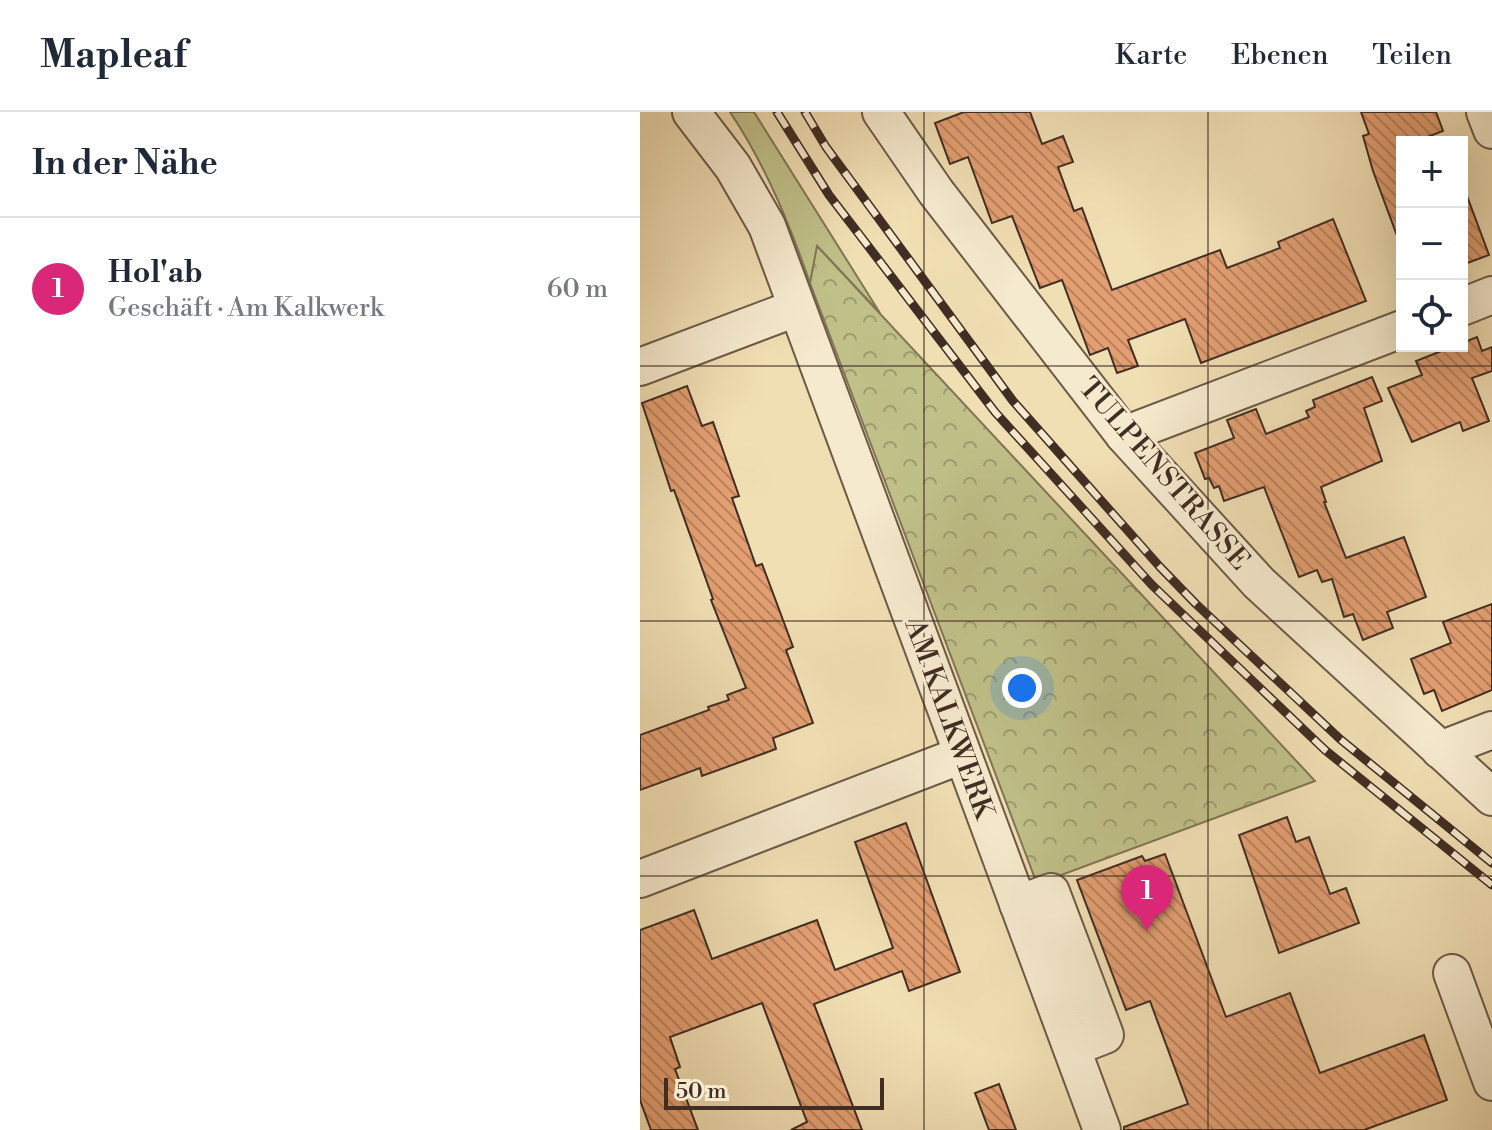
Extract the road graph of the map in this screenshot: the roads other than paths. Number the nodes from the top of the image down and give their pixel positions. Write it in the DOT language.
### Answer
graph roads {
  1 [pos="691,112"];
  2 [pos="881,112"];
  3 [pos="1485,112"];
  4 [pos="1492,130"];
  5 [pos="1492,295"];
  6 [pos="1468,305"];
  7 [pos="796,308"];
  8 [pos="1396,331"];
  9 [pos="640,367"];
  10 [pos="1124,435"];
  11 [pos="1492,730"];
  12 [pos="1440,750"];
  13 [pos="962,755"];
  14 [pos="1492,797"];
  15 [pos="640,879"];
  16 [pos="1452,973"];
  17 [pos="1492,1082"];
  18 [pos="1102,1130"];
  1 -- 7 [label="street, AM KALKWERK"];
  2 -- 10 [label="street, TULPENSTRASSE"];
  3 -- 4 [label="street"];
  5 -- 6 [label="street"];
  7 -- 9 [label="street"];
  7 -- 13 [label="street, AM KALKWERK"];
  8 -- 10 [label="street"];
  10 -- 12 [label="street, TULPENSTRASSE"];
  11 -- 12 [label="street"];
  12 -- 14 [label="street, TULPENSTRASSE"];
  13 -- 15 [label="street"];
  13 -- 18 [label="street, AM KALKWERK"];
  16 -- 17 [label="street"];
}
